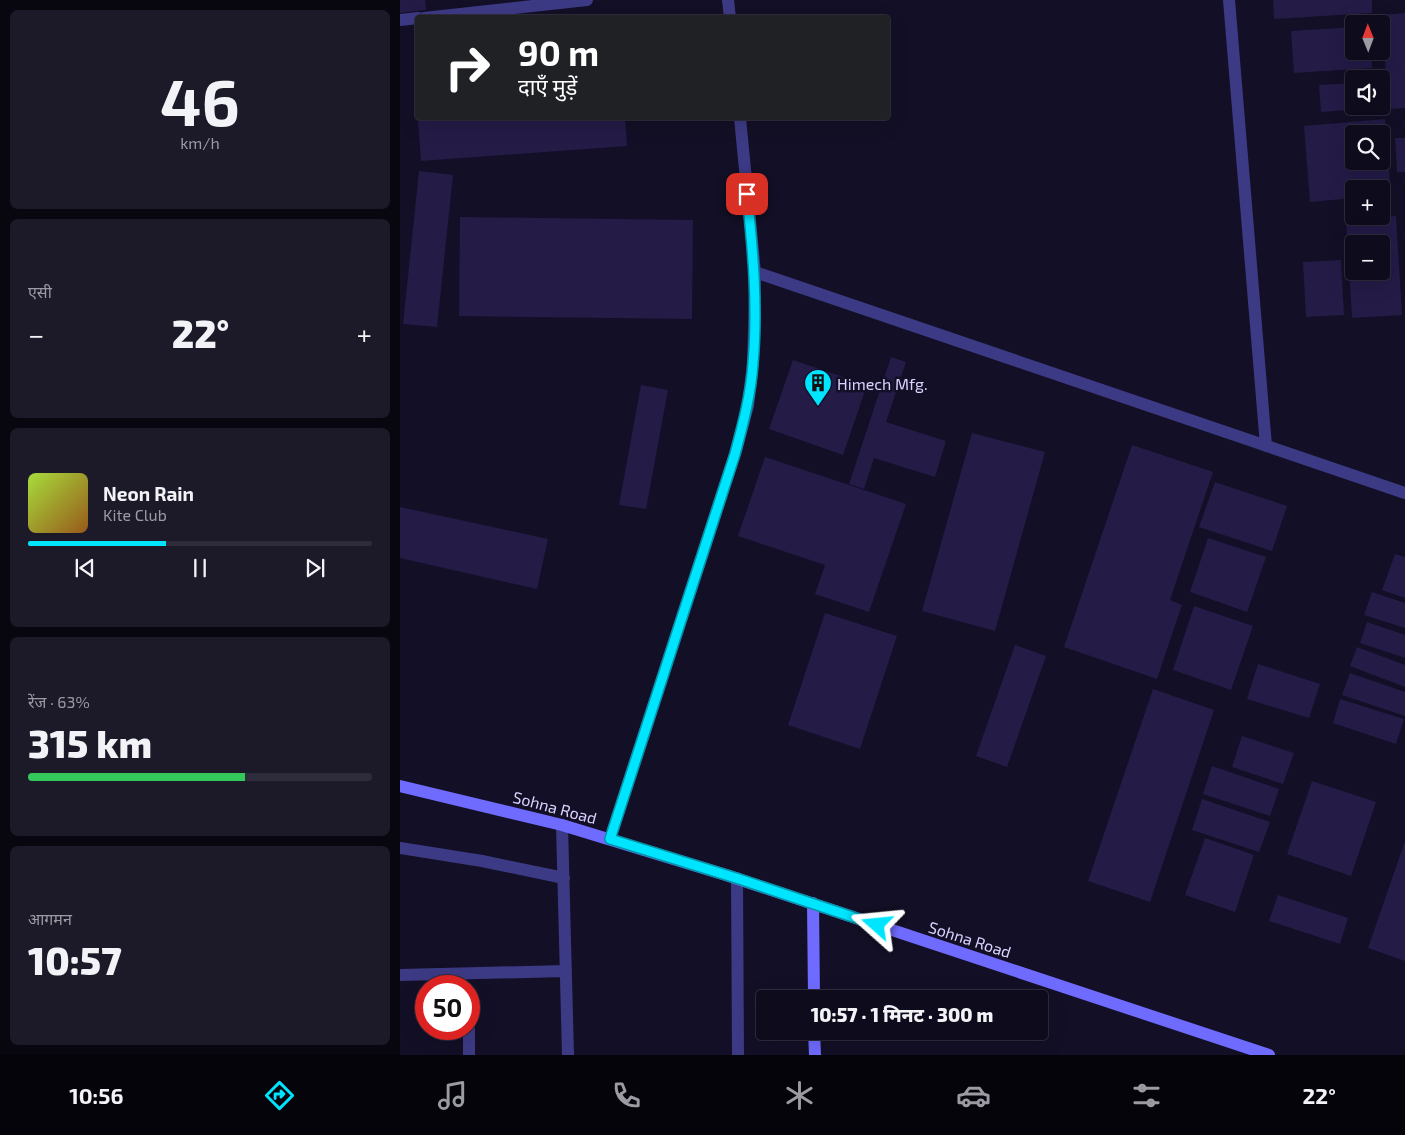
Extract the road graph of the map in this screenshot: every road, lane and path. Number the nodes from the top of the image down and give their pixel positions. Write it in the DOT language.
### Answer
graph roads {
  1 [pos="587,0"];
  2 [pos="728,0"];
  3 [pos="1229,0"];
  4 [pos="451,15"];
  5 [pos="730,15"];
  6 [pos="415,18"];
  7 [pos="400,20"];
  8 [pos="740,120"];
  9 [pos="755,272"];
  10 [pos="1266,446"];
  11 [pos="1405,493"];
  12 [pos="400,786"];
  13 [pos="562,824"];
  14 [pos="610,839"];
  15 [pos="400,848"];
  16 [pos="564,878"];
  17 [pos="736,878"];
  18 [pos="813,904"];
  19 [pos="566,971"];
  20 [pos="400,975"];
  21 [pos="415,976"];
  22 [pos="480,979"];
  23 [pos="814,990"];
  24 [pos="469,1040"];
  25 [pos="814,1040"];
  26 [pos="469,1055"];
  27 [pos="568,1055"];
  28 [pos="738,1055"];
  29 [pos="815,1055"];
  30 [pos="1269,1055"];
  1 -- 4 [label="street"];
  2 -- 5 [label="street"];
  3 -- 10 [label="street"];
  6 -- 7 [label="street"];
  8 -- 9 [label="street"];
  9 -- 10 [label="street"];
  9 -- 14 [label="street"];
  10 -- 11 [label="street"];
  12 -- 13 [label="main road, Sohna Road"];
  13 -- 14 [label="main road, Sohna Road"];
  13 -- 16 [label="street"];
  14 -- 17 [label="main road, Sohna Road"];
  15 -- 16 [label="street"];
  16 -- 19 [label="street"];
  17 -- 18 [label="main road, Sohna Road"];
  17 -- 28 [label="street"];
  18 -- 23 [label="main road"];
  18 -- 30 [label="main road, Sohna Road"];
  19 -- 22 [label="street"];
  19 -- 27 [label="street"];
  20 -- 21 [label="street"];
  24 -- 26 [label="street"];
  25 -- 29 [label="main road"];
}
